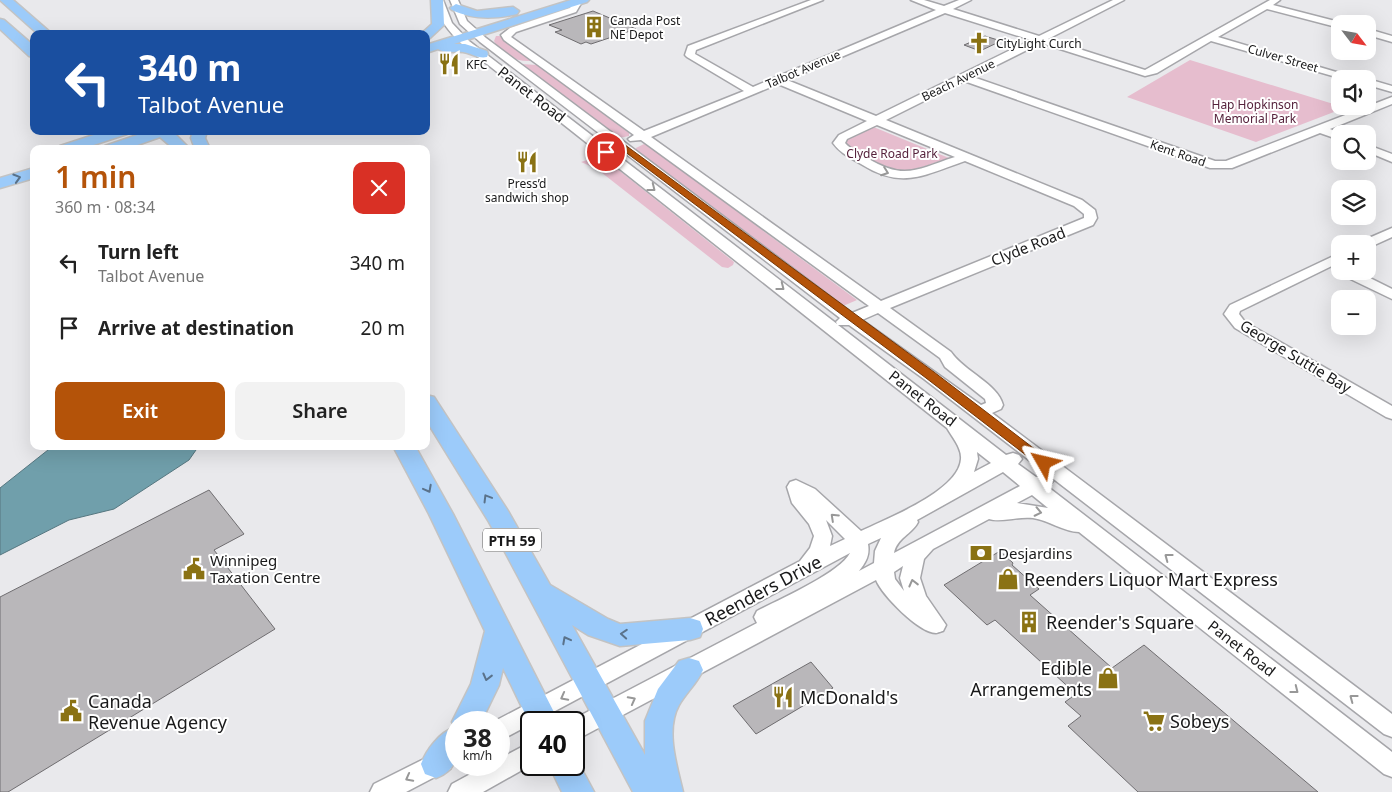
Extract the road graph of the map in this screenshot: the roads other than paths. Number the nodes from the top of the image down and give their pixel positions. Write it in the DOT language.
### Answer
graph roads {
  1 [pos="6,0"];
  2 [pos="438,0"];
  3 [pos="559,0"];
  4 [pos="579,0"];
  5 [pos="819,0"];
  6 [pos="915,0"];
  7 [pos="967,0"];
  8 [pos="1120,0"];
  9 [pos="1276,0"];
  10 [pos="455,4"];
  11 [pos="1266,6"];
  12 [pos="535,7"];
  13 [pos="944,10"];
  14 [pos="520,22"];
  15 [pos="0,23"];
  16 [pos="1331,23"];
  17 [pos="41,30"];
  18 [pos="472,30"];
  19 [pos="430,32"];
  20 [pos="1376,34"];
  21 [pos="457,35"];
  22 [pos="430,38"];
  23 [pos="1210,38"];
  24 [pos="1392,38"];
  25 [pos="1039,40"];
  26 [pos="430,48"];
  27 [pos="30,49"];
  28 [pos="496,49"];
  29 [pos="430,50"];
  30 [pos="482,54"];
  31 [pos="513,62"];
  32 [pos="541,63"];
  33 [pos="1331,72"];
  34 [pos="963,77"];
  35 [pos="778,80"];
  36 [pos="1376,84"];
  37 [pos="1392,89"];
  38 [pos="752,91"];
  39 [pos="1392,100"];
  40 [pos="877,120"];
  41 [pos="1321,129"];
  42 [pos="1331,133"];
  43 [pos="80,135"];
  44 [pos="167,135"];
  45 [pos="128,137"];
  46 [pos="641,137"];
  47 [pos="620,144"];
  48 [pos="64,145"];
  49 [pos="86,145"];
  50 [pos="116,145"];
  51 [pos="179,145"];
  52 [pos="603,150"];
  53 [pos="1376,151"];
  54 [pos="966,157"];
  55 [pos="1392,158"];
  56 [pos="30,159"];
  57 [pos="0,169"];
  58 [pos="30,174"];
  59 [pos="0,183"];
  60 [pos="1392,232"];
  61 [pos="1376,240"];
  62 [pos="1331,265"];
  63 [pos="1363,280"];
  64 [pos="1392,295"];
  65 [pos="879,306"];
  66 [pos="852,318"];
  67 [pos="831,327"];
  68 [pos="430,408"];
  69 [pos="979,413"];
  70 [pos="1392,413"];
  71 [pos="947,417"];
  72 [pos="406,450"];
  73 [pos="1028,451"];
  74 [pos="1005,463"];
  75 [pos="1060,475"];
  76 [pos="1035,485"];
  77 [pos="941,498"];
  78 [pos="973,520"];
  79 [pos="858,540"];
  80 [pos="933,541"];
  81 [pos="1105,541"];
  82 [pos="884,567"];
  83 [pos="805,568"];
  84 [pos="541,593"];
  85 [pos="690,629"];
  86 [pos="499,630"];
  87 [pos="732,645"];
  88 [pos="689,670"];
  89 [pos="589,683"];
  90 [pos="472,711"];
  91 [pos="539,711"];
  92 [pos="548,711"];
  93 [pos="607,714"];
  94 [pos="585,725"];
  95 [pos="1392,727"];
  96 [pos="445,759"];
  97 [pos="520,759"];
  98 [pos="1392,766"];
  99 [pos="570,776"];
  100 [pos="382,792"];
  101 [pos="460,792"];
  102 [pos="578,792"];
  103 [pos="650,792"];
  104 [pos="668,792"];
  1 -- 17 [label="main road"];
  2 -- 19 [label="main road"];
  2 -- 21 [label="street"];
  3 -- 12 [label="main road"];
  4 -- 14 [label="main road"];
  5 -- 38 [label="street"];
  6 -- 13 [label="street"];
  7 -- 13 [label="street, Talbot Avenue"];
  8 -- 25 [label="street, Beach Avenue"];
  9 -- 11 [label="street"];
  10 -- 12 [label="main road"];
  10 -- 18 [label="street"];
  11 -- 16 [label="street"];
  11 -- 23 [label="street"];
  12 -- 18 [label="main road"];
  13 -- 25 [label="street"];
  13 -- 35 [label="street, Talbot Avenue"];
  14 -- 18 [label="main road"];
  14 -- 28 [label="main road"];
  14 -- 32 [label="street"];
  15 -- 27 [label="main road"];
  18 -- 21 [label="main road"];
  18 -- 28 [label="street, Panet Road"];
  20 -- 24 [label="street"];
  21 -- 22 [label="main road"];
  21 -- 26 [label="main road"];
  21 -- 30 [label="street, Panet Road"];
  23 -- 25 [label="street"];
  23 -- 33 [label="street, Culver Street"];
  25 -- 34 [label="street, Beach Avenue"];
  28 -- 31 [label="street, Panet Road"];
  29 -- 30 [label="main road"];
  30 -- 52 [label="street, Panet Road"];
  31 -- 32 [label="street"];
  31 -- 47 [label="street, Panet Road"];
  32 -- 46 [label="street"];
  34 -- 40 [label="street, Beach Avenue"];
  34 -- 41 [label="street, Kent Road"];
  35 -- 38 [label="street, Talbot Avenue"];
  35 -- 40 [label="street, Clyde Road"];
  36 -- 37 [label="street"];
  38 -- 46 [label="street, Talbot Avenue"];
  39 -- 41 [label="street, Kent Road"];
  40 -- 54 [label="street, Clyde Road"];
  40 -- 54 [label="street, one-way"];
  41 -- 42 [label="street"];
  43 -- 48 [label="main road"];
  44 -- 51 [label="main road"];
  45 -- 49 [label="main road"];
  45 -- 50 [label="main road"];
  46 -- 47 [label="street, Talbot Avenue"];
  46 -- 65 [label="street"];
  47 -- 52 [label="street, Talbot Avenue"];
  47 -- 66 [label="street, Panet Road"];
  52 -- 67 [label="street, Panet Road, one-way"];
  53 -- 55 [label="street"];
  54 -- 65 [label="street, Clyde Road"];
  56 -- 57 [label="main road"];
  59 -- 58 [label="main road, one-way"];
  60 -- 61 [label="street"];
  62 -- 70 [label="street, George Suttie Bay"];
  63 -- 64 [label="street"];
  65 -- 66 [label="street, Clyde Road"];
  65 -- 69 [label="street"];
  66 -- 67 [label="street, Clyde Road"];
  66 -- 69 [label="street, Panet Road"];
  67 -- 71 [label="street, Panet Road"];
  84 -- 68 [label="main road, PTH 59, one-way"];
  69 -- 73 [label="street, Panet Road"];
  71 -- 74 [label="street, Panet Road"];
  71 -- 77 [label="street"];
  72 -- 86 [label="main road, PTH 59, one-way"];
  73 -- 74 [label="street, Reenders Drive"];
  73 -- 75 [label="street, Panet Road"];
  74 -- 76 [label="street, Panet Road"];
  74 -- 77 [label="street, Reenders Drive"];
  75 -- 76 [label="street"];
  95 -- 75 [label="street, Panet Road, one-way"];
  76 -- 78 [label="street"];
  76 -- 81 [label="street, Panet Road"];
  77 -- 79 [label="street, Reenders Drive"];
  77 -- 82 [label="street"];
  78 -- 80 [label="street"];
  78 -- 81 [label="street, one-way"];
  79 -- 83 [label="street, Reenders Drive"];
  79 -- 83 [label="street, one-way"];
  79 -- 87 [label="street"];
  80 -- 82 [label="street"];
  82 -- 80 [label="street, one-way"];
  81 -- 98 [label="street, Panet Road, one-way"];
  82 -- 87 [label="street"];
  83 -- 85 [label="street, Reenders Drive"];
  85 -- 84 [label="main road, one-way"];
  89 -- 84 [label="main road, PTH 59, one-way"];
  85 -- 89 [label="street, Reenders Drive"];
  86 -- 90 [label="main road, one-way"];
  86 -- 91 [label="main road, PTH 59"];
  87 -- 88 [label="street"];
  93 -- 88 [label="street, one-way"];
  88 -- 104 [label="main road"];
  89 -- 92 [label="street, Reenders Drive, one-way"];
  89 -- 93 [label="main road, PTH 59"];
  93 -- 94 [label="street"];
  93 -- 103 [label="main road, PTH 59"];
  96 -- 100 [label="street, one-way"];
  97 -- 101 [label="street"];
  99 -- 102 [label="main road"];
}
